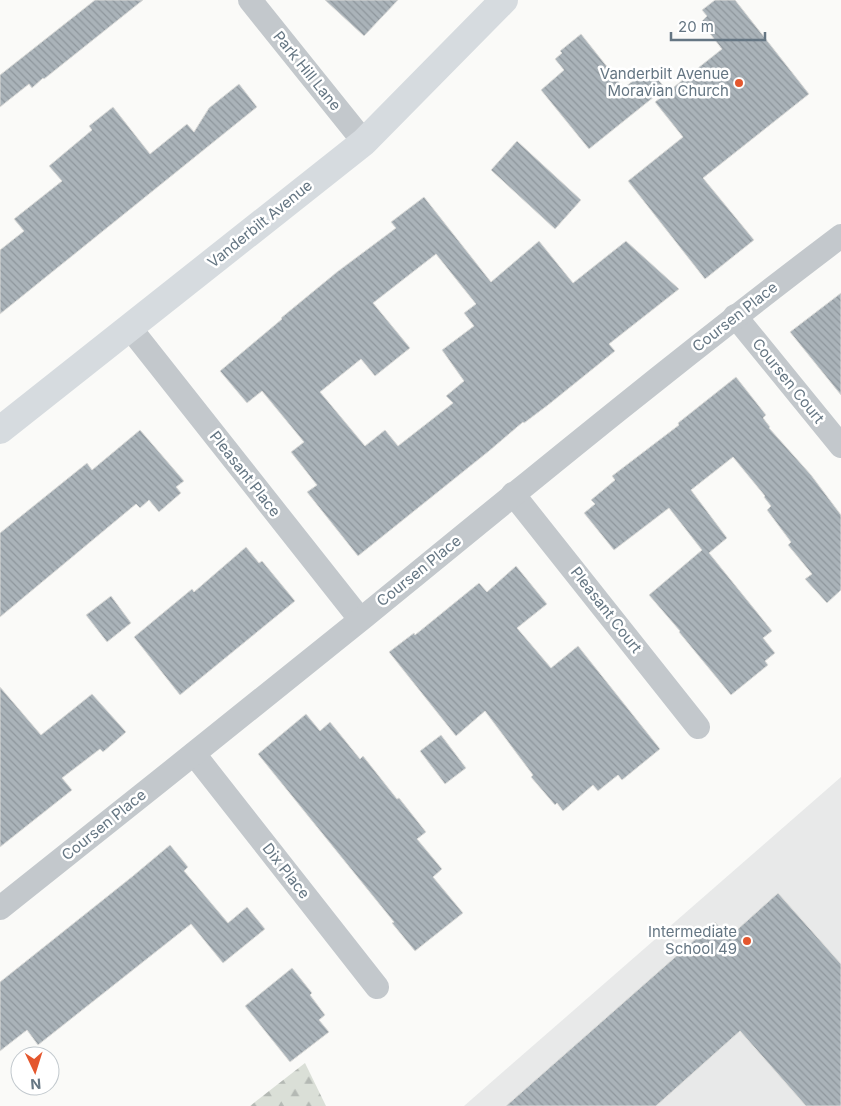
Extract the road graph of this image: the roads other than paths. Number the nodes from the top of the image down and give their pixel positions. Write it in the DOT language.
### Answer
graph roads {
  1 [pos="250,0"];
  2 [pos="504,0"];
  3 [pos="364,142"];
  4 [pos="841,236"];
  5 [pos="735,316"];
  6 [pos="130,328"];
  7 [pos="0,430"];
  8 [pos="841,446"];
  9 [pos="513,494"];
  10 [pos="360,619"];
  11 [pos="698,727"];
  12 [pos="194,754"];
  13 [pos="0,908"];
  14 [pos="377,987"];
  1 -- 3 [label="street, Park Hill Lane"];
  2 -- 3 [label="street, Vanderbilt Avenue"];
  3 -- 6 [label="street, Vanderbilt Avenue"];
  4 -- 5 [label="street, Coursen Place"];
  5 -- 8 [label="street, Coursen Court"];
  5 -- 9 [label="street, Coursen Place"];
  6 -- 7 [label="street, Vanderbilt Avenue"];
  6 -- 10 [label="street, Pleasant Place"];
  9 -- 10 [label="street, Coursen Place"];
  9 -- 11 [label="street, Pleasant Court"];
  10 -- 12 [label="street, Coursen Place"];
  12 -- 13 [label="street, Coursen Place"];
  12 -- 14 [label="street, Dix Place"];
}
